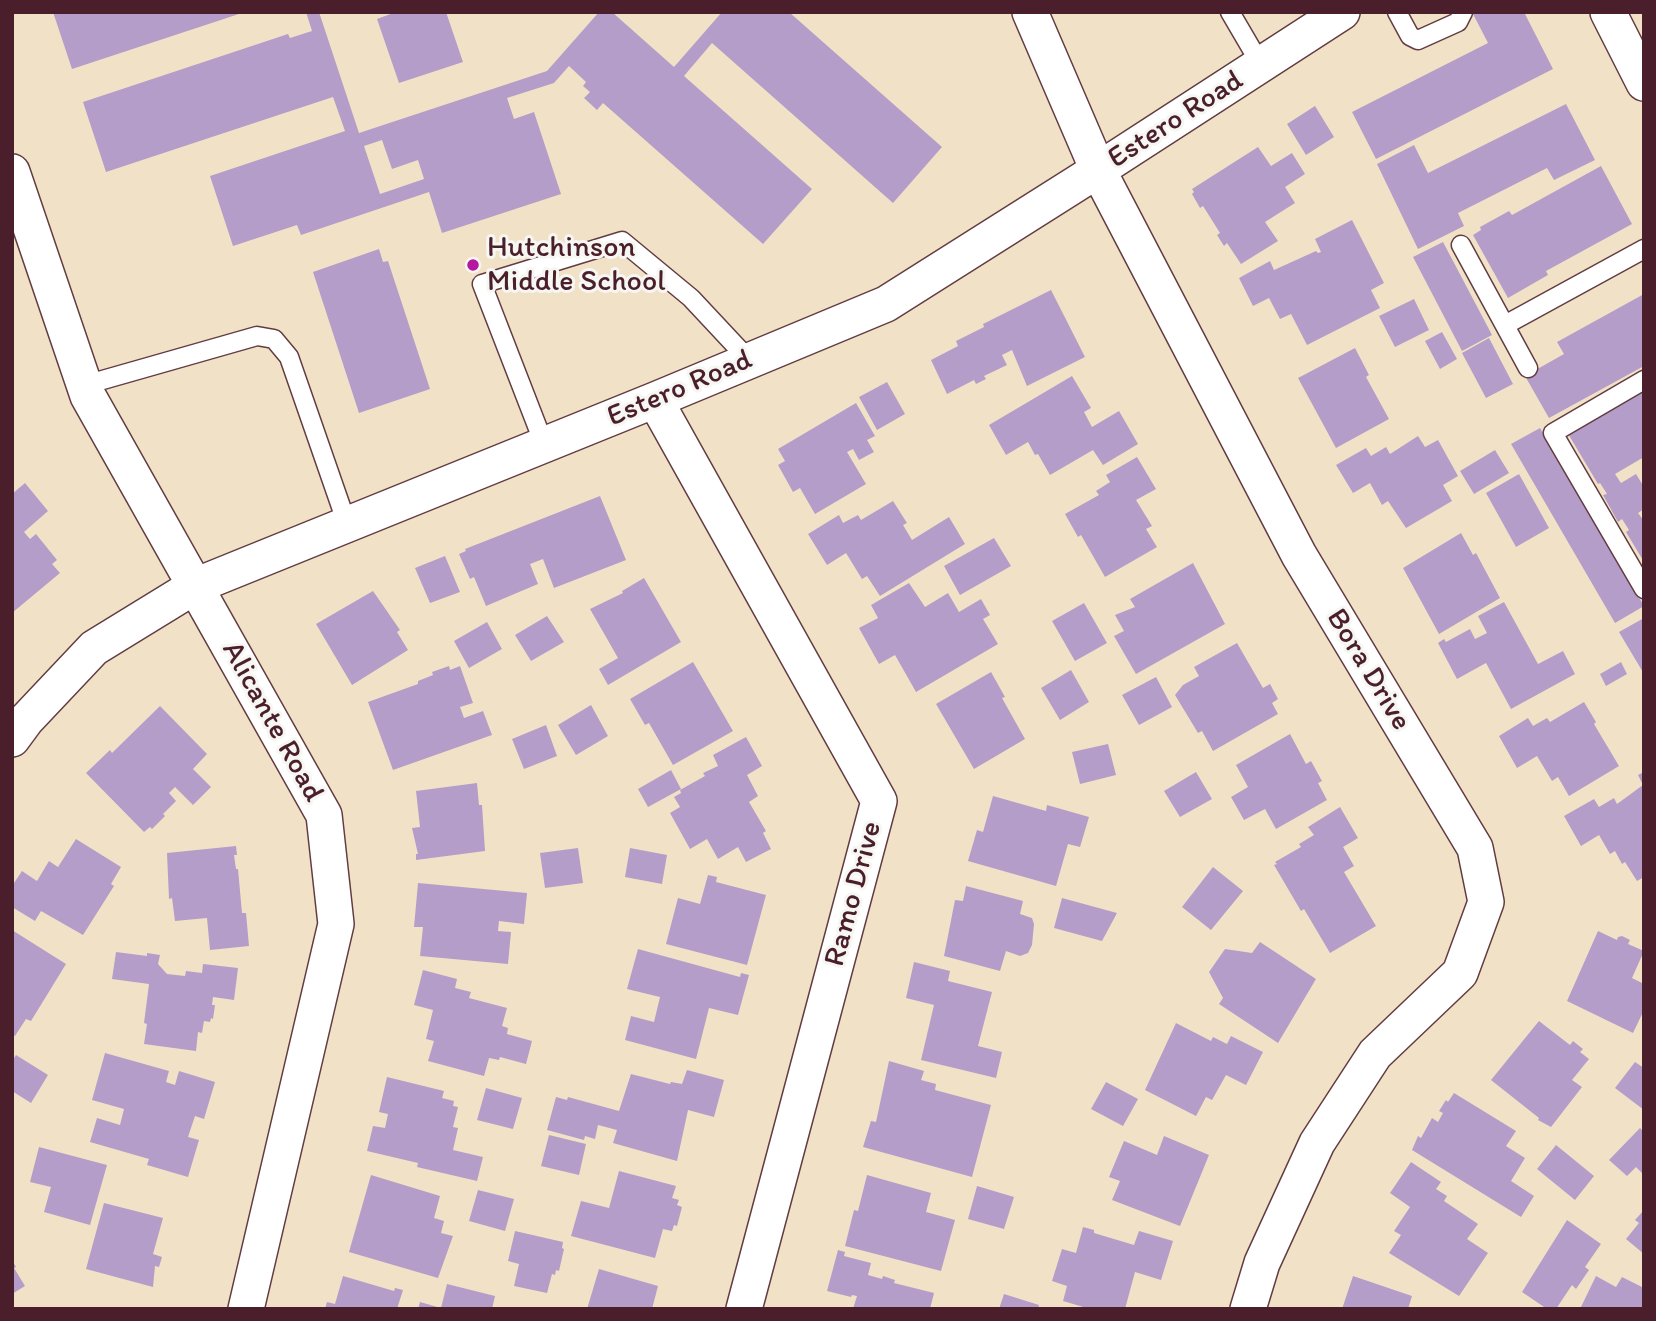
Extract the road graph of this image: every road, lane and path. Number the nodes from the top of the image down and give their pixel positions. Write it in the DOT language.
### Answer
graph roads {
  1 [pos="1030,12"];
  2 [pos="1230,12"];
  3 [pos="1342,12"];
  4 [pos="1397,12"];
  5 [pos="1463,12"];
  6 [pos="1608,12"];
  7 [pos="1261,65"];
  8 [pos="1644,83"];
  9 [pos="1098,170"];
  10 [pos="12,172"];
  11 [pos="1461,245"];
  12 [pos="1644,249"];
  13 [pos="1505,325"];
  14 [pos="749,360"];
  15 [pos="1528,368"];
  16 [pos="1644,380"];
  17 [pos="85,385"];
  18 [pos="655,400"];
  19 [pos="544,444"];
  20 [pos="347,524"];
  21 [pos="195,586"];
  22 [pos="1644,589"];
  23 [pos="12,739"];
  24 [pos="246,1309"];
  25 [pos="744,1309"];
  26 [pos="1248,1309"];
  1 -- 9 [label="street, Bora Drive"];
  2 -- 7 [label="lane"];
  3 -- 7 [label="street, Estero Road"];
  4 -- 5 [label="lane"];
  6 -- 8 [label="street"];
  7 -- 9 [label="street, Estero Road"];
  9 -- 14 [label="street, Estero Road"];
  9 -- 26 [label="street, Bora Drive"];
  10 -- 17 [label="street, Alicante Road"];
  11 -- 13 [label="lane"];
  12 -- 13 [label="lane"];
  13 -- 15 [label="lane"];
  14 -- 18 [label="street, Estero Road"];
  14 -- 19 [label="lane"];
  16 -- 22 [label="lane"];
  17 -- 20 [label="lane"];
  17 -- 21 [label="street, Alicante Road"];
  18 -- 19 [label="street, Estero Road"];
  18 -- 25 [label="street, Ramo Drive"];
  19 -- 20 [label="street, Estero Road"];
  20 -- 21 [label="street, Estero Road"];
  21 -- 23 [label="street, Estero Road"];
  21 -- 24 [label="street, Alicante Road"];
}
